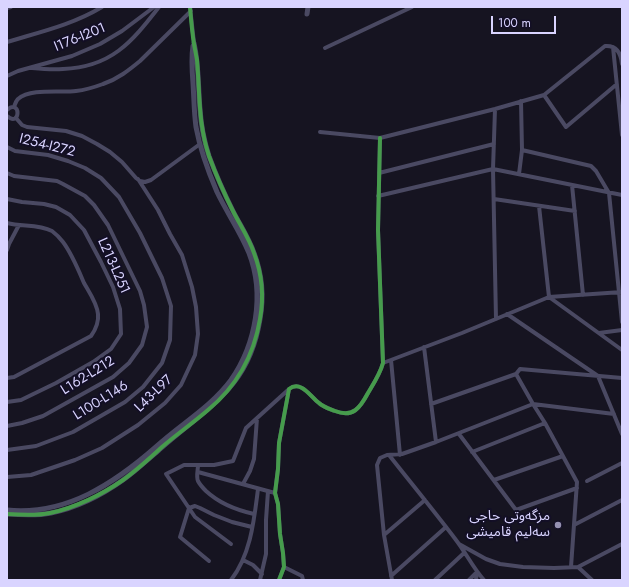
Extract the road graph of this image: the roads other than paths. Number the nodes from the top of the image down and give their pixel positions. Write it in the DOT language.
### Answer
graph roads {
  1 [pos="11,7"];
  2 [pos="102,7"];
  3 [pos="154,7"];
  4 [pos="159,7"];
  5 [pos="308,7"];
  6 [pos="412,7"];
  7 [pos="7,8"];
  8 [pos="190,9"];
  9 [pos="307,14"];
  10 [pos="7,42"];
  11 [pos="194,43"];
  12 [pos="613,46"];
  13 [pos="325,48"];
  14 [pos="622,64"];
  15 [pos="28,68"];
  16 [pos="7,76"];
  17 [pos="617,84"];
  18 [pos="544,95"];
  19 [pos="521,101"];
  20 [pos="14,107"];
  21 [pos="495,109"];
  22 [pos="7,110"];
  23 [pos="621,115"];
  24 [pos="7,116"];
  25 [pos="16,118"];
  26 [pos="320,132"];
  27 [pos="622,135"];
  28 [pos="380,138"];
  29 [pos="203,143"];
  30 [pos="494,144"];
  31 [pos="7,147"];
  32 [pos="522,150"];
  33 [pos="493,169"];
  34 [pos="7,173"];
  35 [pos="379,173"];
  36 [pos="519,174"];
  37 [pos="138,179"];
  38 [pos="572,185"];
  39 [pos="609,193"];
  40 [pos="622,195"];
  41 [pos="378,196"];
  42 [pos="119,197"];
  43 [pos="7,199"];
  44 [pos="494,199"];
  45 [pos="539,206"];
  46 [pos="575,211"];
  47 [pos="7,222"];
  48 [pos="19,225"];
  49 [pos="7,250"];
  50 [pos="621,292"];
  51 [pos="583,295"];
  52 [pos="549,297"];
  53 [pos="507,314"];
  54 [pos="496,319"];
  55 [pos="622,322"];
  56 [pos="622,330"];
  57 [pos="599,333"];
  58 [pos="424,347"];
  59 [pos="622,350"];
  60 [pos="391,360"];
  61 [pos="383,363"];
  62 [pos="516,374"];
  63 [pos="598,376"];
  64 [pos="7,378"];
  65 [pos="622,378"];
  66 [pos="289,389"];
  67 [pos="7,402"];
  68 [pos="432,404"];
  69 [pos="533,404"];
  70 [pos="614,414"];
  71 [pos="195,417"];
  72 [pos="257,418"];
  73 [pos="545,423"];
  74 [pos="7,426"];
  75 [pos="459,434"];
  76 [pos="622,434"];
  77 [pos="436,442"];
  78 [pos="7,450"];
  79 [pos="472,452"];
  80 [pos="389,455"];
  81 [pos="400,455"];
  82 [pos="563,456"];
  83 [pos="622,463"];
  84 [pos="198,465"];
  85 [pos="198,472"];
  86 [pos="7,477"];
  87 [pos="494,480"];
  88 [pos="587,481"];
  89 [pos="243,484"];
  90 [pos="576,488"];
  91 [pos="258,489"];
  92 [pos="268,491"];
  93 [pos="275,493"];
  94 [pos="425,500"];
  95 [pos="622,500"];
  96 [pos="189,508"];
  97 [pos="7,510"];
  98 [pos="7,514"];
  99 [pos="254,514"];
  100 [pos="574,525"];
  101 [pos="252,527"];
  102 [pos="446,527"];
  103 [pos="384,535"];
  104 [pos="231,544"];
  105 [pos="459,544"];
  106 [pos="622,544"];
  107 [pos="464,553"];
  108 [pos="209,560"];
  109 [pos="243,560"];
  110 [pos="284,567"];
  111 [pos="571,567"];
  112 [pos="578,567"];
  113 [pos="477,572"];
  114 [pos="262,574"];
  115 [pos="392,578"];
  116 [pos="231,580"];
  117 [pos="261,580"];
  118 [pos="279,580"];
  119 [pos="303,580"];
  120 [pos="435,580"];
  121 [pos="468,580"];
  122 [pos="476,580"];
  123 [pos="484,580"];
  124 [pos="592,580"];
  1 -- 7 [label="street"];
  2 -- 10 [label="street"];
  3 -- 15 [label="street, I176-I201"];
  4 -- 15 [label="street"];
  5 -- 9 [label="street"];
  6 -- 13 [label="street"];
  8 -- 11 [label="street"];
  8 -- 20 [label="street"];
  11 -- 29 [label="street"];
  12 -- 14 [label="street"];
  12 -- 17 [label="street"];
  12 -- 18 [label="street"];
  15 -- 16 [label="street, I176-I201"];
  17 -- 18 [label="street"];
  17 -- 23 [label="street"];
  18 -- 19 [label="street"];
  19 -- 21 [label="street"];
  19 -- 32 [label="street"];
  20 -- 22 [label="street"];
  20 -- 25 [label="street"];
  21 -- 28 [label="street"];
  21 -- 30 [label="street"];
  23 -- 27 [label="street"];
  24 -- 25 [label="street, L43-L97"];
  25 -- 37 [label="street, L43-L97"];
  26 -- 28 [label="street"];
  28 -- 35 [label="street"];
  29 -- 37 [label="street"];
  29 -- 71 [label="street"];
  30 -- 33 [label="street"];
  30 -- 35 [label="street"];
  31 -- 42 [label="street, I254-I272"];
  32 -- 36 [label="street"];
  32 -- 39 [label="street"];
  33 -- 36 [label="street"];
  33 -- 41 [label="street"];
  33 -- 44 [label="street"];
  34 -- 74 [label="street, L162-L212"];
  35 -- 41 [label="street"];
  36 -- 38 [label="street"];
  37 -- 86 [label="street, L43-L97"];
  38 -- 39 [label="street"];
  38 -- 46 [label="street"];
  39 -- 40 [label="street"];
  39 -- 50 [label="street"];
  41 -- 61 [label="street"];
  42 -- 78 [label="street, L100-L146"];
  43 -- 67 [label="street, L213-L251"];
  44 -- 45 [label="street"];
  44 -- 54 [label="street"];
  45 -- 46 [label="street"];
  45 -- 52 [label="street"];
  46 -- 51 [label="street"];
  47 -- 48 [label="street"];
  48 -- 49 [label="street"];
  48 -- 64 [label="street"];
  50 -- 51 [label="street"];
  50 -- 55 [label="street"];
  51 -- 52 [label="street"];
  52 -- 53 [label="street"];
  52 -- 57 [label="street"];
  53 -- 54 [label="street"];
  53 -- 63 [label="street"];
  54 -- 58 [label="street"];
  56 -- 57 [label="street"];
  57 -- 59 [label="street"];
  58 -- 60 [label="street"];
  58 -- 68 [label="street"];
  60 -- 61 [label="street"];
  60 -- 81 [label="street"];
  61 -- 66 [label="street"];
  62 -- 63 [label="street"];
  62 -- 68 [label="street"];
  62 -- 69 [label="street"];
  63 -- 65 [label="street"];
  63 -- 70 [label="street"];
  66 -- 72 [label="street"];
  66 -- 93 [label="street"];
  68 -- 77 [label="street"];
  69 -- 70 [label="street"];
  69 -- 73 [label="street"];
  69 -- 75 [label="street"];
  70 -- 76 [label="street"];
  71 -- 97 [label="street"];
  71 -- 98 [label="street"];
  72 -- 84 [label="street"];
  72 -- 89 [label="street"];
  73 -- 79 [label="street"];
  73 -- 82 [label="street"];
  75 -- 77 [label="street"];
  75 -- 79 [label="street"];
  77 -- 81 [label="street"];
  79 -- 87 [label="street"];
  80 -- 81 [label="street"];
  80 -- 94 [label="street"];
  80 -- 103 [label="street"];
  82 -- 87 [label="street"];
  82 -- 90 [label="street"];
  83 -- 88 [label="street"];
  84 -- 85 [label="street"];
  84 -- 96 [label="street"];
  85 -- 89 [label="street"];
  85 -- 99 [label="street"];
  87 -- 90 [label="street"];
  89 -- 91 [label="street"];
  90 -- 100 [label="street"];
  91 -- 92 [label="street"];
  91 -- 99 [label="street"];
  92 -- 93 [label="street"];
  92 -- 114 [label="street"];
  93 -- 110 [label="street"];
  94 -- 102 [label="street"];
  94 -- 103 [label="street"];
  95 -- 100 [label="street"];
  96 -- 101 [label="street"];
  96 -- 104 [label="street"];
  96 -- 108 [label="street"];
  99 -- 101 [label="street"];
  100 -- 111 [label="street"];
  101 -- 109 [label="street"];
  102 -- 105 [label="street"];
  102 -- 115 [label="street"];
  103 -- 115 [label="street"];
  105 -- 107 [label="street"];
  105 -- 111 [label="street"];
  106 -- 112 [label="street"];
  107 -- 113 [label="street"];
  107 -- 120 [label="street"];
  109 -- 114 [label="street"];
  109 -- 116 [label="street"];
  110 -- 118 [label="street"];
  110 -- 119 [label="street"];
  111 -- 112 [label="street"];
  112 -- 124 [label="street"];
  113 -- 121 [label="street"];
  113 -- 122 [label="street"];
  113 -- 123 [label="street"];
  114 -- 117 [label="street"];
}
